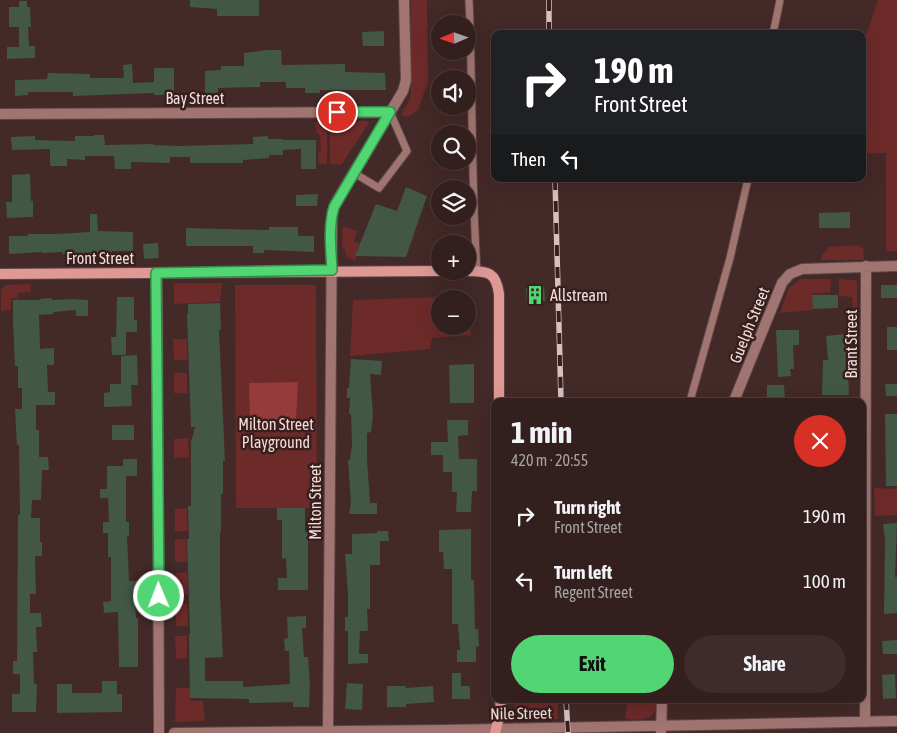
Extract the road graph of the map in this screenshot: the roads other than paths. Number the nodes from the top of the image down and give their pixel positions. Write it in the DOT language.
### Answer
graph roads {
  1 [pos="404,0"];
  2 [pos="469,0"];
  3 [pos="780,0"];
  4 [pos="774,30"];
  5 [pos="390,112"];
  6 [pos="0,114"];
  7 [pos="354,173"];
  8 [pos="747,182"];
  9 [pos="475,235"];
  10 [pos="866,266"];
  11 [pos="897,266"];
  12 [pos="332,270"];
  13 [pos="431,271"];
  14 [pos="476,272"];
  15 [pos="156,273"];
  16 [pos="0,274"];
  17 [pos="500,398"];
  18 [pos="691,398"];
  19 [pos="735,398"];
  20 [pos="866,398"];
  21 [pos="500,703"];
  22 [pos="662,703"];
  23 [pos="865,703"];
  24 [pos="897,721"];
  25 [pos="865,722"];
  26 [pos="661,729"];
  27 [pos="495,731"];
  28 [pos="328,732"];
  29 [pos="159,733"];
  30 [pos="174,733"];
  1 -- 5 [label="street, Milton Street"];
  2 -- 9 [label="lane"];
  3 -- 4 [label="lane"];
  5 -- 6 [label="street, Bay Street"];
  5 -- 7 [label="street, Milton Street"];
  5 -- 7 [label="lane"];
  7 -- 12 [label="street, Milton Street"];
  8 -- 18 [label="lane"];
  10 -- 11 [label="street"];
  10 -- 19 [label="street, Guelph Street"];
  10 -- 20 [label="street, Brant Street"];
  12 -- 13 [label="street, Front Street"];
  12 -- 15 [label="street, Front Street"];
  12 -- 28 [label="street, Milton Street"];
  14 -- 17 [label="street"];
  15 -- 16 [label="street, Front Street"];
  15 -- 29 [label="street"];
  21 -- 27 [label="street"];
  22 -- 26 [label="street"];
  23 -- 25 [label="street, Brant Street"];
  24 -- 25 [label="street, Nile Street"];
  25 -- 26 [label="street, Nile Street"];
  26 -- 27 [label="street, Nile Street"];
  27 -- 28 [label="street, Nile Street"];
  28 -- 30 [label="street, Nile Street"];
}
